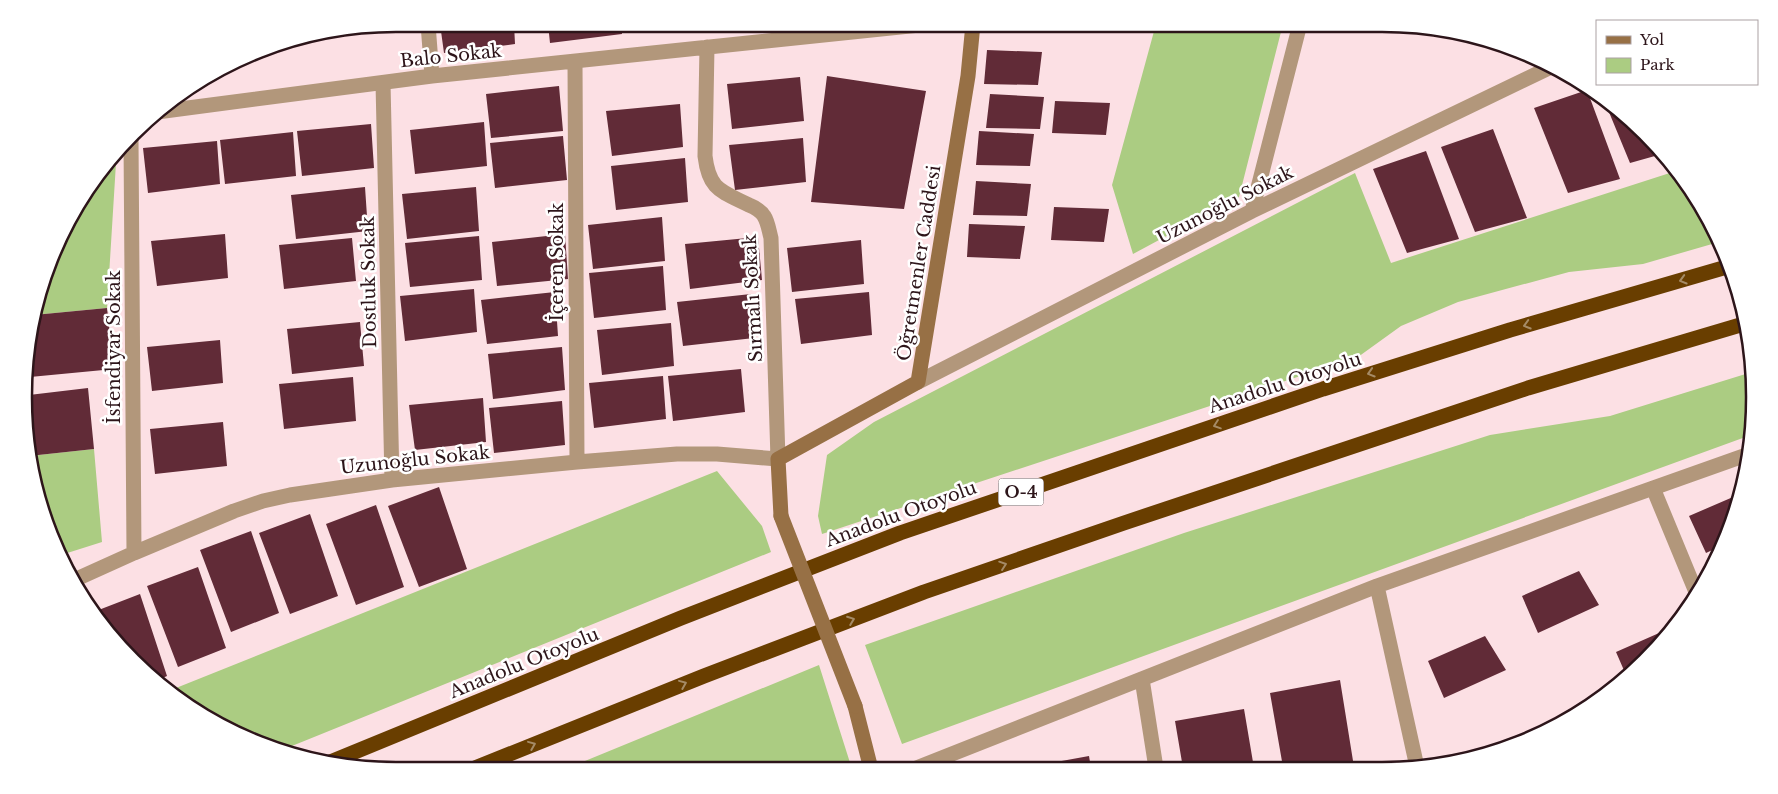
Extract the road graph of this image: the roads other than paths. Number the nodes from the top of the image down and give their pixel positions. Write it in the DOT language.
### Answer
graph roads {
  1 [pos="429,32"];
  2 [pos="806,32"];
  3 [pos="972,32"];
  4 [pos="1298,32"];
  5 [pos="708,47"];
  6 [pos="575,62"];
  7 [pos="1542,70"];
  8 [pos="432,76"];
  9 [pos="383,83"];
  10 [pos="173,110"];
  11 [pos="131,148"];
  12 [pos="1252,211"];
  13 [pos="1722,268"];
  14 [pos="1738,326"];
  15 [pos="918,382"];
  16 [pos="1740,457"];
  17 [pos="778,460"];
  18 [pos="577,462"];
  19 [pos="392,480"];
  20 [pos="1654,488"];
  21 [pos="134,553"];
  22 [pos="80,577"];
  23 [pos="1693,585"];
  24 [pos="1377,586"];
  25 [pos="1142,679"];
  26 [pos="344,757"];
  27 [pos="1414,760"];
  28 [pos="490,762"];
  29 [pos="869,762"];
  30 [pos="932,762"];
  31 [pos="1155,762"];
  1 -- 8 [label="street"];
  2 -- 5 [label="street, Balo Sokak"];
  3 -- 15 [label="street, Öğretmenler Caddesi"];
  4 -- 12 [label="street"];
  5 -- 6 [label="street, Balo Sokak"];
  5 -- 17 [label="street, Sırmalı Sokak"];
  6 -- 8 [label="street, Balo Sokak"];
  6 -- 18 [label="street, İçeren Sokak"];
  7 -- 12 [label="street, Uzunoğlu Sokak"];
  8 -- 9 [label="street, Balo Sokak"];
  9 -- 10 [label="street, Balo Sokak"];
  9 -- 19 [label="street, Dostluk Sokak"];
  11 -- 21 [label="street, İsfendiyar Sokak"];
  12 -- 15 [label="street, Uzunoğlu Sokak"];
  13 -- 26 [label="highway, Anadolu Otoyolu / O-4, one-way"];
  28 -- 14 [label="highway, one-way"];
  15 -- 17 [label="street, Öğretmenler Caddesi"];
  16 -- 20 [label="street"];
  17 -- 18 [label="street, Uzunoğlu Sokak"];
  17 -- 29 [label="street, bridge"];
  18 -- 19 [label="street, Uzunoğlu Sokak"];
  19 -- 21 [label="street, Uzunoğlu Sokak"];
  20 -- 23 [label="street"];
  20 -- 24 [label="street"];
  21 -- 22 [label="street, Uzunoğlu Sokak"];
  24 -- 25 [label="street"];
  24 -- 27 [label="street"];
  25 -- 30 [label="street"];
  25 -- 31 [label="street"];
}
